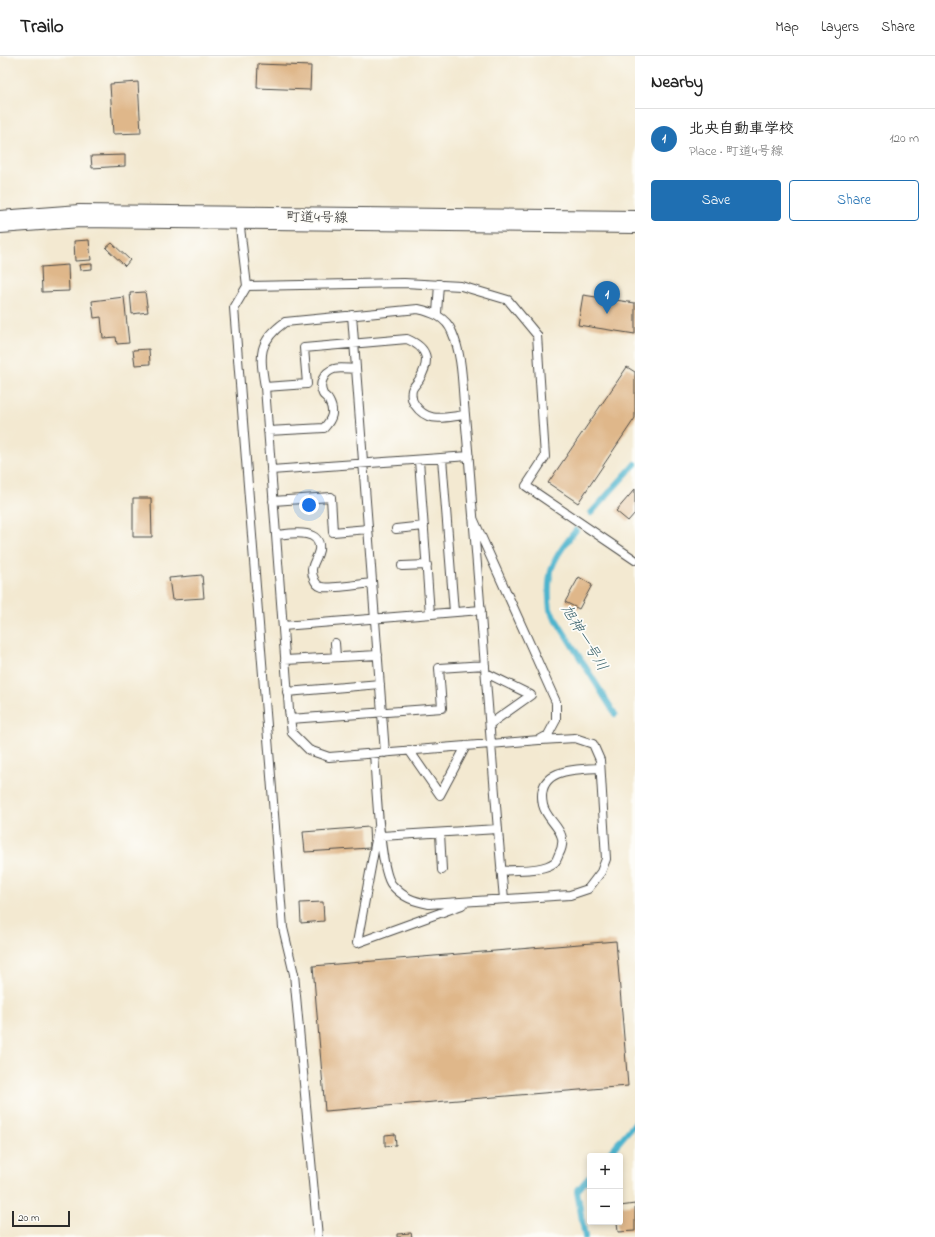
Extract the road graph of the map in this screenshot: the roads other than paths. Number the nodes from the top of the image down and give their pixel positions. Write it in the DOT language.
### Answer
graph roads {
  1 [pos="238,217"];
  2 [pos="0,222"];
  3 [pos="635,222"];
  4 [pos="439,284"];
  5 [pos="247,286"];
  6 [pos="437,313"];
  7 [pos="352,315"];
  8 [pos="354,344"];
  9 [pos="356,369"];
  10 [pos="265,387"];
  11 [pos="465,415"];
  12 [pos="268,431"];
  13 [pos="468,456"];
  14 [pos="442,458"];
  15 [pos="420,460"];
  16 [pos="363,463"];
  17 [pos="271,470"];
  18 [pos="273,501"];
  19 [pos="473,518"];
  20 [pos="424,526"];
  21 [pos="368,528"];
  22 [pos="396,529"];
  23 [pos="276,535"];
  24 [pos="635,560"];
  25 [pos="426,565"];
  26 [pos="402,566"];
  27 [pos="372,583"];
  28 [pos="481,610"];
  29 [pos="454,612"];
  30 [pos="430,614"];
  31 [pos="375,619"];
  32 [pos="283,626"];
  33 [pos="334,643"];
  34 [pos="378,655"];
  35 [pos="336,657"];
  36 [pos="285,660"];
  37 [pos="485,664"];
  38 [pos="486,674"];
  39 [pos="380,684"];
  40 [pos="287,692"];
  41 [pos="382,712"];
  42 [pos="290,719"];
  43 [pos="490,724"];
  44 [pos="539,740"];
  45 [pos="491,743"];
  46 [pos="466,746"];
  47 [pos="409,750"];
  48 [pos="385,753"];
  49 [pos="374,754"];
  50 [pos="600,768"];
  51 [pos="380,819"];
  52 [pos="498,829"];
  53 [pos="440,833"];
  54 [pos="382,836"];
  55 [pos="442,870"];
  56 [pos="501,871"];
  57 [pos="504,899"];
  58 [pos="470,902"];
  59 [pos="318,1237"];
  1 -- 2 [label="street, 町道4号線"];
  1 -- 3 [label="street, 町道4号線"];
  1 -- 5 [label="lane"];
  4 -- 5 [label="lane"];
  4 -- 6 [label="lane"];
  4 -- 24 [label="lane"];
  5 -- 59 [label="lane"];
  6 -- 7 [label="lane"];
  6 -- 11 [label="lane"];
  7 -- 8 [label="lane"];
  7 -- 10 [label="lane"];
  8 -- 9 [label="lane"];
  8 -- 10 [label="lane"];
  8 -- 11 [label="lane"];
  9 -- 12 [label="lane"];
  9 -- 16 [label="lane"];
  10 -- 12 [label="lane"];
  11 -- 13 [label="lane"];
  12 -- 17 [label="lane"];
  13 -- 14 [label="lane"];
  13 -- 19 [label="lane"];
  14 -- 15 [label="lane"];
  14 -- 29 [label="lane"];
  15 -- 16 [label="lane"];
  15 -- 20 [label="lane"];
  16 -- 17 [label="lane"];
  16 -- 21 [label="lane"];
  17 -- 18 [label="lane"];
  18 -- 21 [label="lane"];
  18 -- 23 [label="lane"];
  19 -- 28 [label="lane"];
  19 -- 44 [label="lane"];
  20 -- 22 [label="lane"];
  20 -- 25 [label="lane"];
  21 -- 27 [label="lane"];
  23 -- 27 [label="lane"];
  23 -- 32 [label="lane"];
  25 -- 26 [label="lane"];
  25 -- 30 [label="lane"];
  27 -- 31 [label="lane"];
  28 -- 29 [label="lane"];
  28 -- 37 [label="lane"];
  29 -- 30 [label="lane"];
  30 -- 31 [label="lane"];
  31 -- 32 [label="lane"];
  31 -- 34 [label="lane"];
  32 -- 36 [label="lane"];
  33 -- 35 [label="lane"];
  34 -- 35 [label="lane"];
  34 -- 39 [label="lane"];
  35 -- 36 [label="lane"];
  36 -- 40 [label="lane"];
  37 -- 38 [label="lane"];
  37 -- 41 [label="lane"];
  38 -- 43 [label="lane"];
  38 -- 43 [label="lane"];
  39 -- 40 [label="lane"];
  39 -- 41 [label="lane"];
  40 -- 42 [label="lane"];
  41 -- 42 [label="lane"];
  41 -- 48 [label="lane"];
  42 -- 49 [label="lane"];
  43 -- 45 [label="lane"];
  44 -- 45 [label="lane"];
  44 -- 50 [label="lane"];
  45 -- 46 [label="lane"];
  45 -- 52 [label="lane"];
  46 -- 47 [label="lane"];
  46 -- 47 [label="lane"];
  47 -- 48 [label="lane"];
  48 -- 49 [label="lane"];
  49 -- 51 [label="lane"];
  50 -- 56 [label="lane"];
  50 -- 57 [label="lane"];
  51 -- 54 [label="lane"];
  51 -- 58 [label="lane"];
  52 -- 53 [label="lane"];
  52 -- 56 [label="lane"];
  53 -- 54 [label="lane"];
  53 -- 55 [label="lane"];
  54 -- 58 [label="lane"];
  56 -- 57 [label="lane"];
  57 -- 58 [label="lane"];
}
